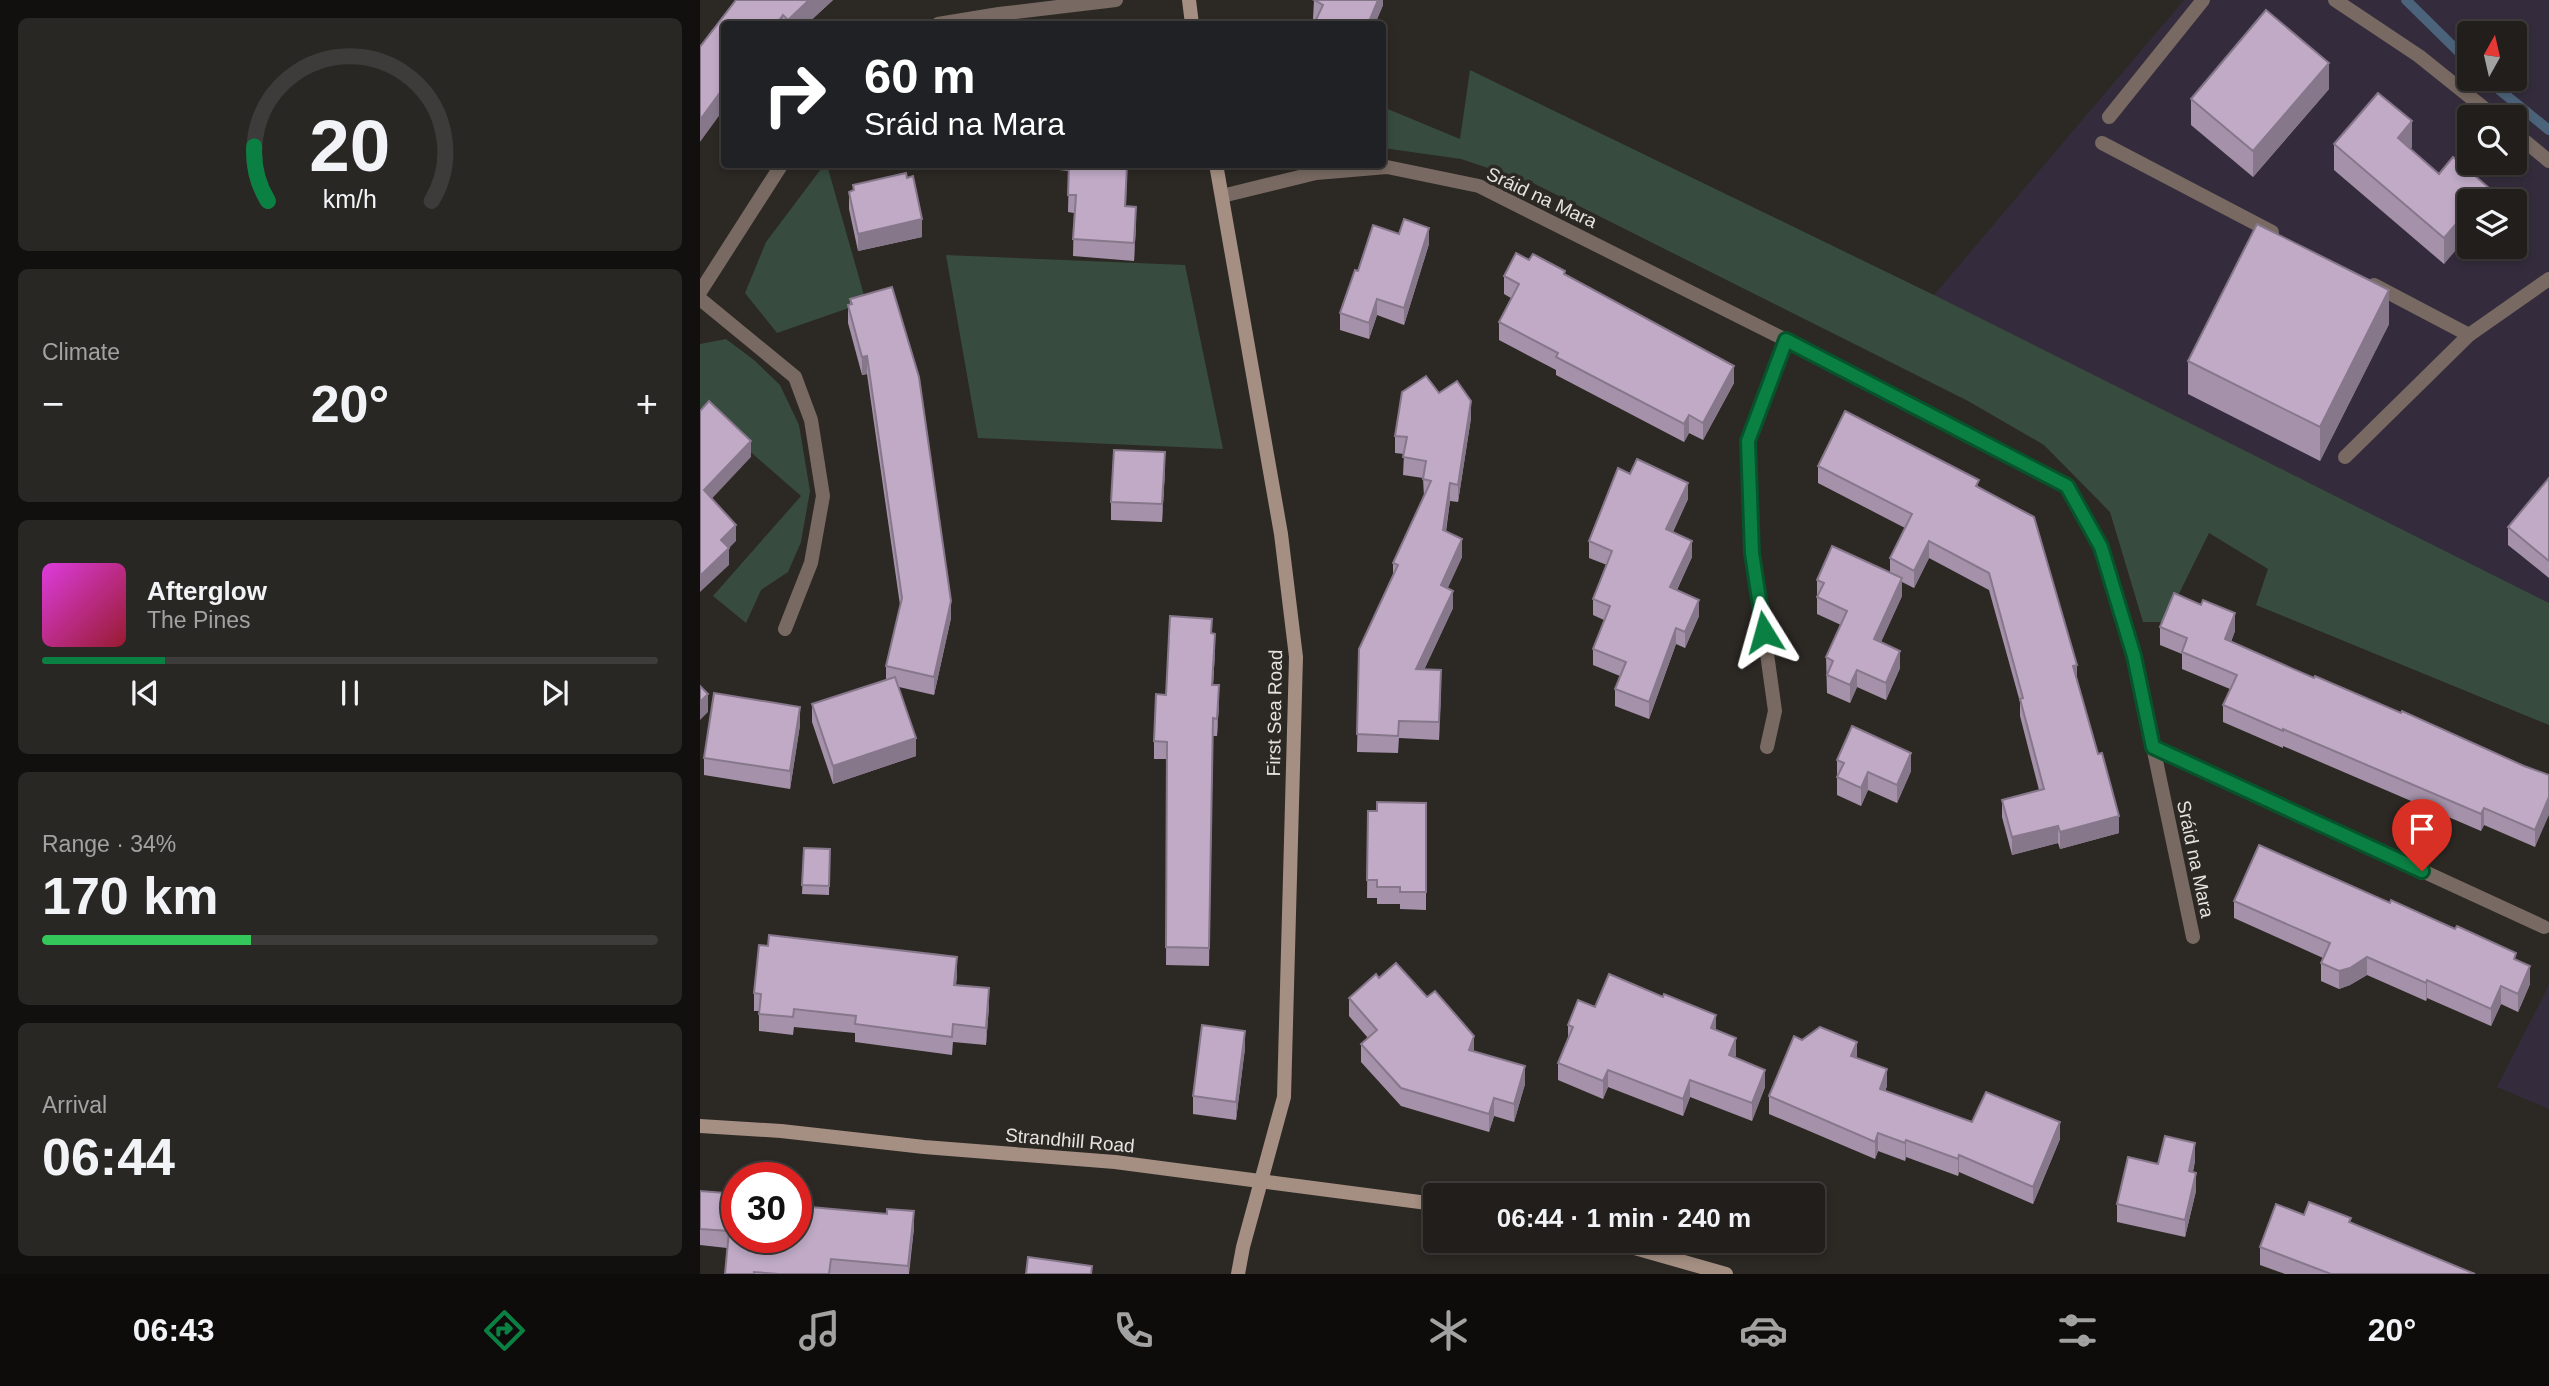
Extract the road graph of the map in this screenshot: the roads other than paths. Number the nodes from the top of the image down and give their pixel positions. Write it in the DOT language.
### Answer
graph roads {
  1 [pos="1116,0"];
  2 [pos="1189,0"];
  3 [pos="2203,0"];
  4 [pos="2335,0"];
  5 [pos="956,21"];
  6 [pos="1192,21"];
  7 [pos="2479,105"];
  8 [pos="2109,117"];
  9 [pos="2102,143"];
  10 [pos="2527,144"];
  11 [pos="2549,161"];
  12 [pos="1386,167"];
  13 [pos="779,168"];
  14 [pos="1217,168"];
  15 [pos="1375,168"];
  16 [pos="1222,196"];
  17 [pos="2281,236"];
  18 [pos="2549,279"];
  19 [pos="2364,280"];
  20 [pos="700,292"];
  21 [pos="700,299"];
  22 [pos="2469,335"];
  23 [pos="1786,340"];
  24 [pos="2345,457"];
  25 [pos="785,629"];
  26 [pos="1767,747"];
  27 [pos="2153,747"];
  28 [pos="2544,927"];
  29 [pos="2193,937"];
  30 [pos="700,1126"];
  31 [pos="1260,1180"];
  32 [pos="1423,1202"];
  33 [pos="1652,1253"];
  34 [pos="1238,1274"];
  35 [pos="1726,1274"];
  1 -- 5 [label="street"];
  2 -- 6 [label="street"];
  3 -- 8 [label="street"];
  4 -- 7 [label="street"];
  9 -- 17 [label="street"];
  10 -- 11 [label="street"];
  12 -- 23 [label="street, Sráid na Mara"];
  13 -- 20 [label="street"];
  14 -- 16 [label="street, First Sea Road"];
  15 -- 16 [label="street, Sráid na Mara"];
  16 -- 31 [label="street, First Sea Road"];
  18 -- 22 [label="street"];
  19 -- 22 [label="street"];
  21 -- 25 [label="street"];
  22 -- 24 [label="street"];
  23 -- 26 [label="street"];
  23 -- 27 [label="street, Sráid na Mara"];
  27 -- 28 [label="street"];
  27 -- 29 [label="street, Sráid na Mara"];
  30 -- 31 [label="street, Strandhill Road"];
  31 -- 32 [label="street, Strandhill Road"];
  31 -- 34 [label="street, First Sea Road"];
  33 -- 35 [label="street"];
}
